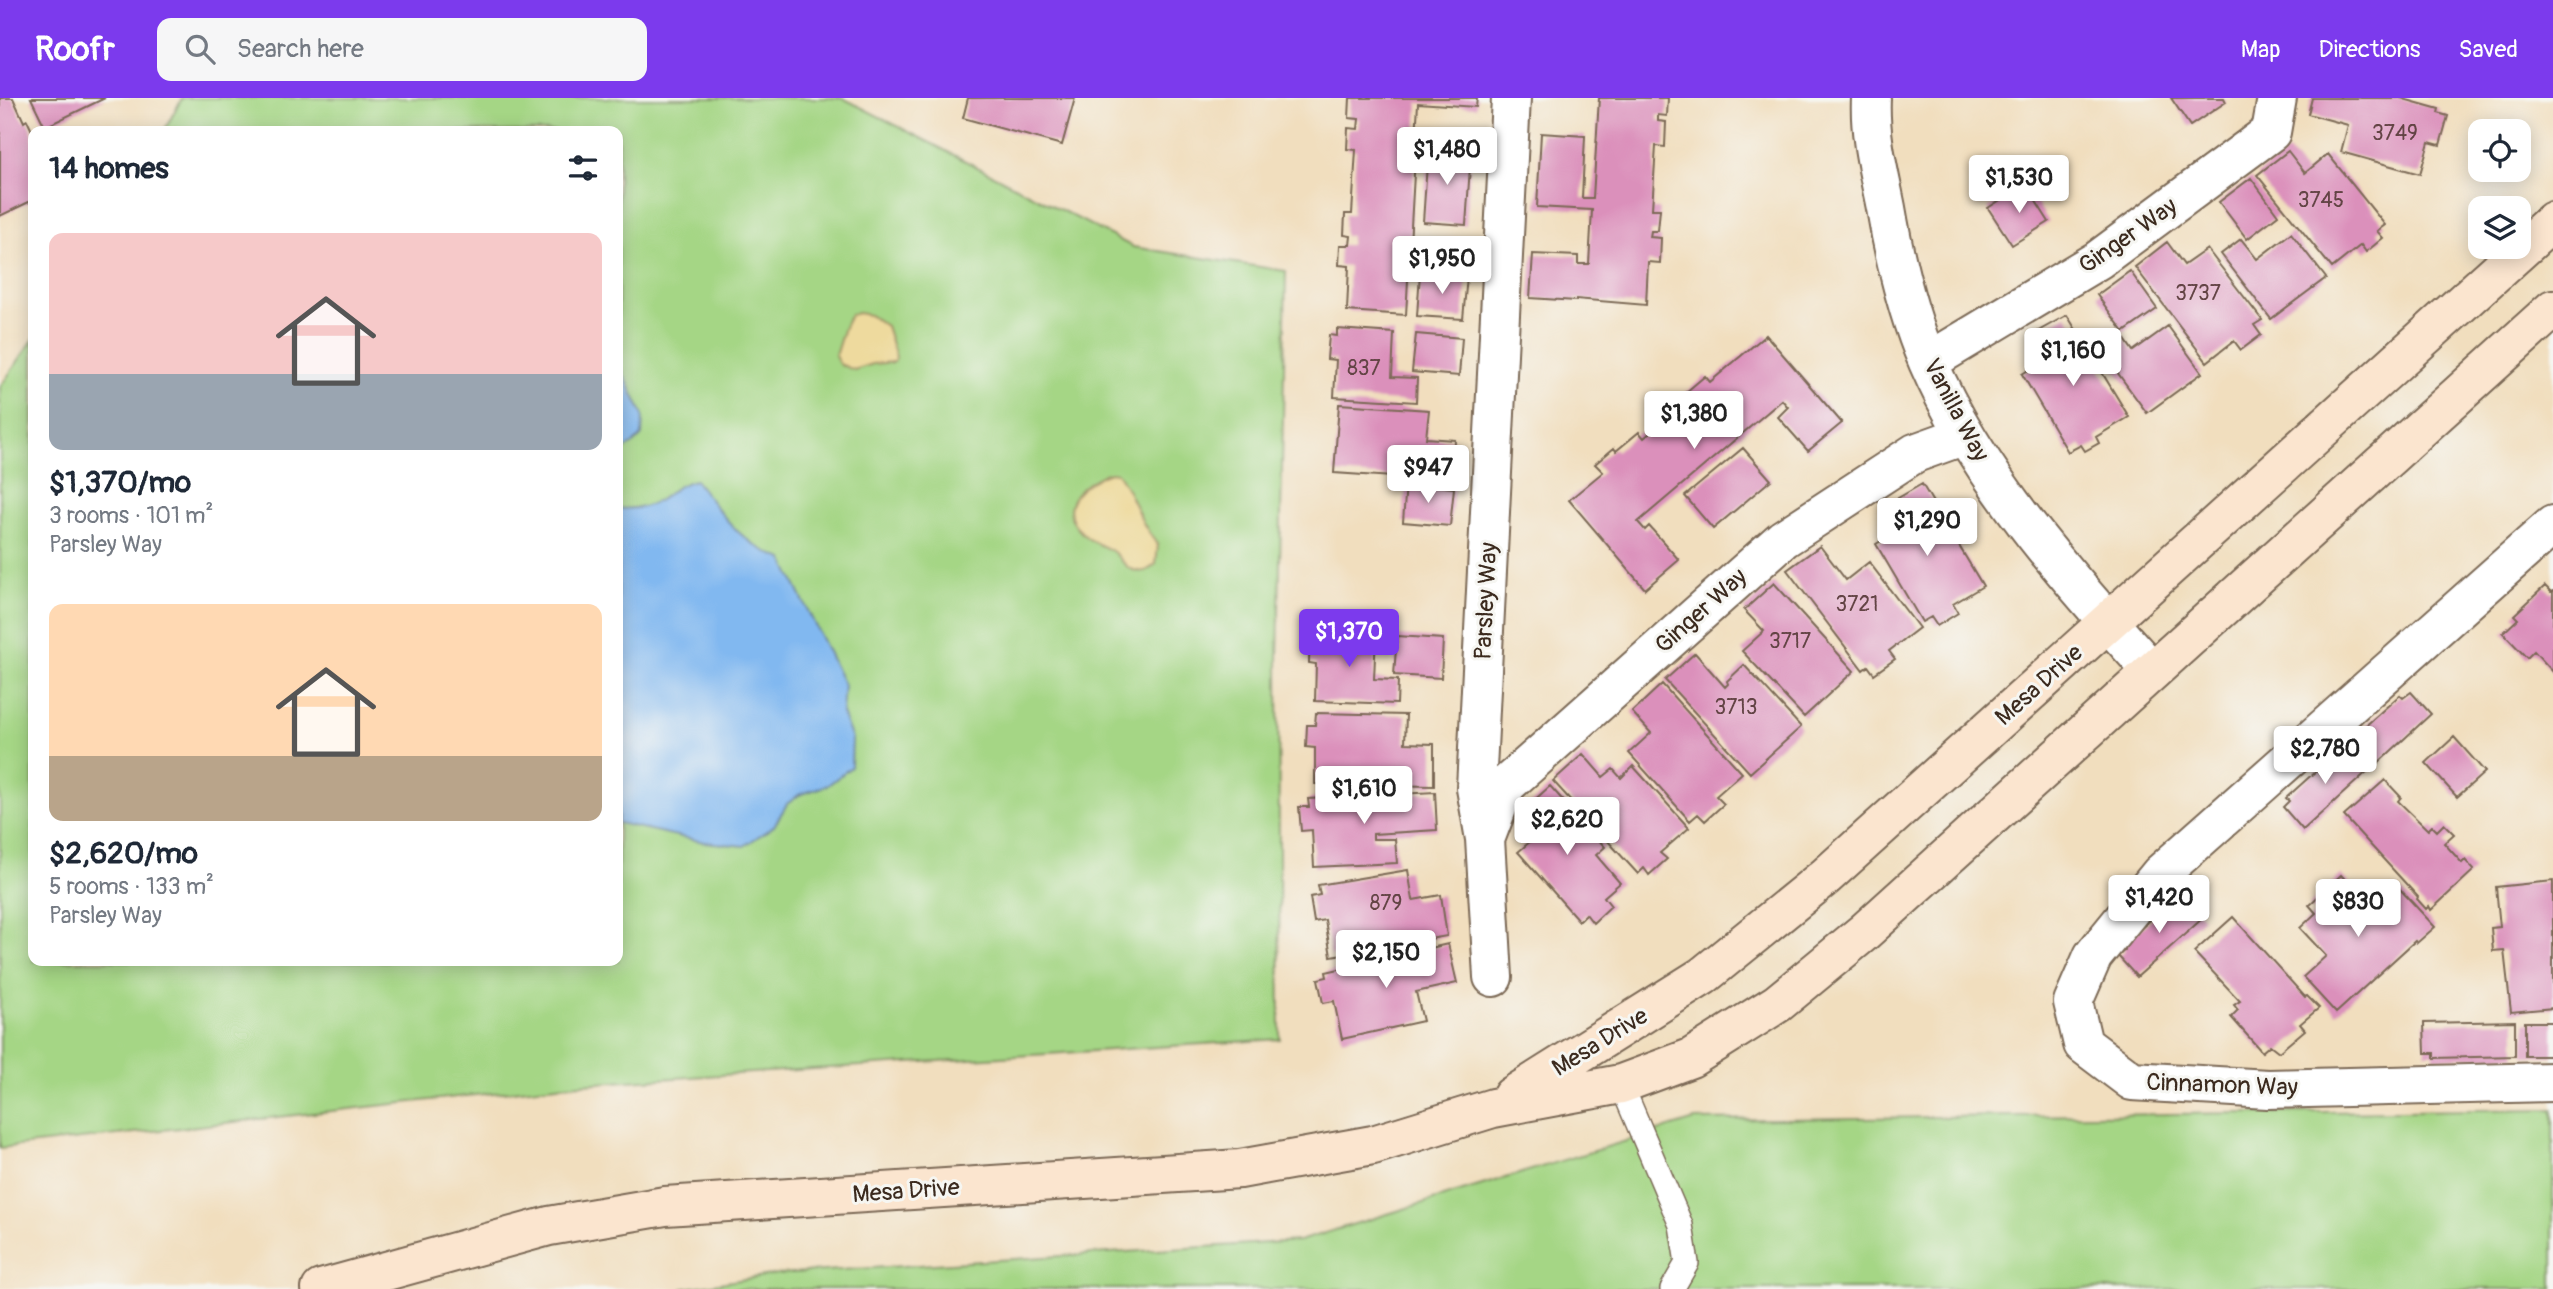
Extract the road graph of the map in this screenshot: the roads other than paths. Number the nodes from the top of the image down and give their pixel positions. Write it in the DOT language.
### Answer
graph roads {
  1 [pos="1511,98"];
  2 [pos="1871,98"];
  3 [pos="2276,106"];
  4 [pos="2553,221"];
  5 [pos="2553,309"];
  6 [pos="1928,362"];
  7 [pos="1965,435"];
  8 [pos="2553,525"];
  9 [pos="2109,623"];
  10 [pos="2152,671"];
  11 [pos="1485,839"];
  12 [pos="1493,977"];
  13 [pos="2553,1082"];
  14 [pos="1621,1084"];
  15 [pos="1493,1108"];
  16 [pos="321,1289"];
  17 [pos="1672,1289"];
  1 -- 11 [label="street, Parsley Way"];
  2 -- 6 [label="street, Vanilla Way"];
  3 -- 6 [label="street, Ginger Way"];
  4 -- 9 [label="main road, Mesa Drive"];
  5 -- 10 [label="main road, Mesa Drive"];
  6 -- 7 [label="street, Vanilla Way"];
  7 -- 9 [label="street, Vanilla Way"];
  7 -- 11 [label="street, Ginger Way"];
  8 -- 13 [label="street, Cinnamon Way"];
  9 -- 10 [label="street, Vanilla Way"];
  9 -- 15 [label="main road, Mesa Drive"];
  10 -- 14 [label="main road, Mesa Drive"];
  11 -- 12 [label="street, Parsley Way"];
  14 -- 15 [label="main road, Mesa Drive"];
  14 -- 17 [label="lane"];
  15 -- 16 [label="main road, Mesa Drive"];
}
